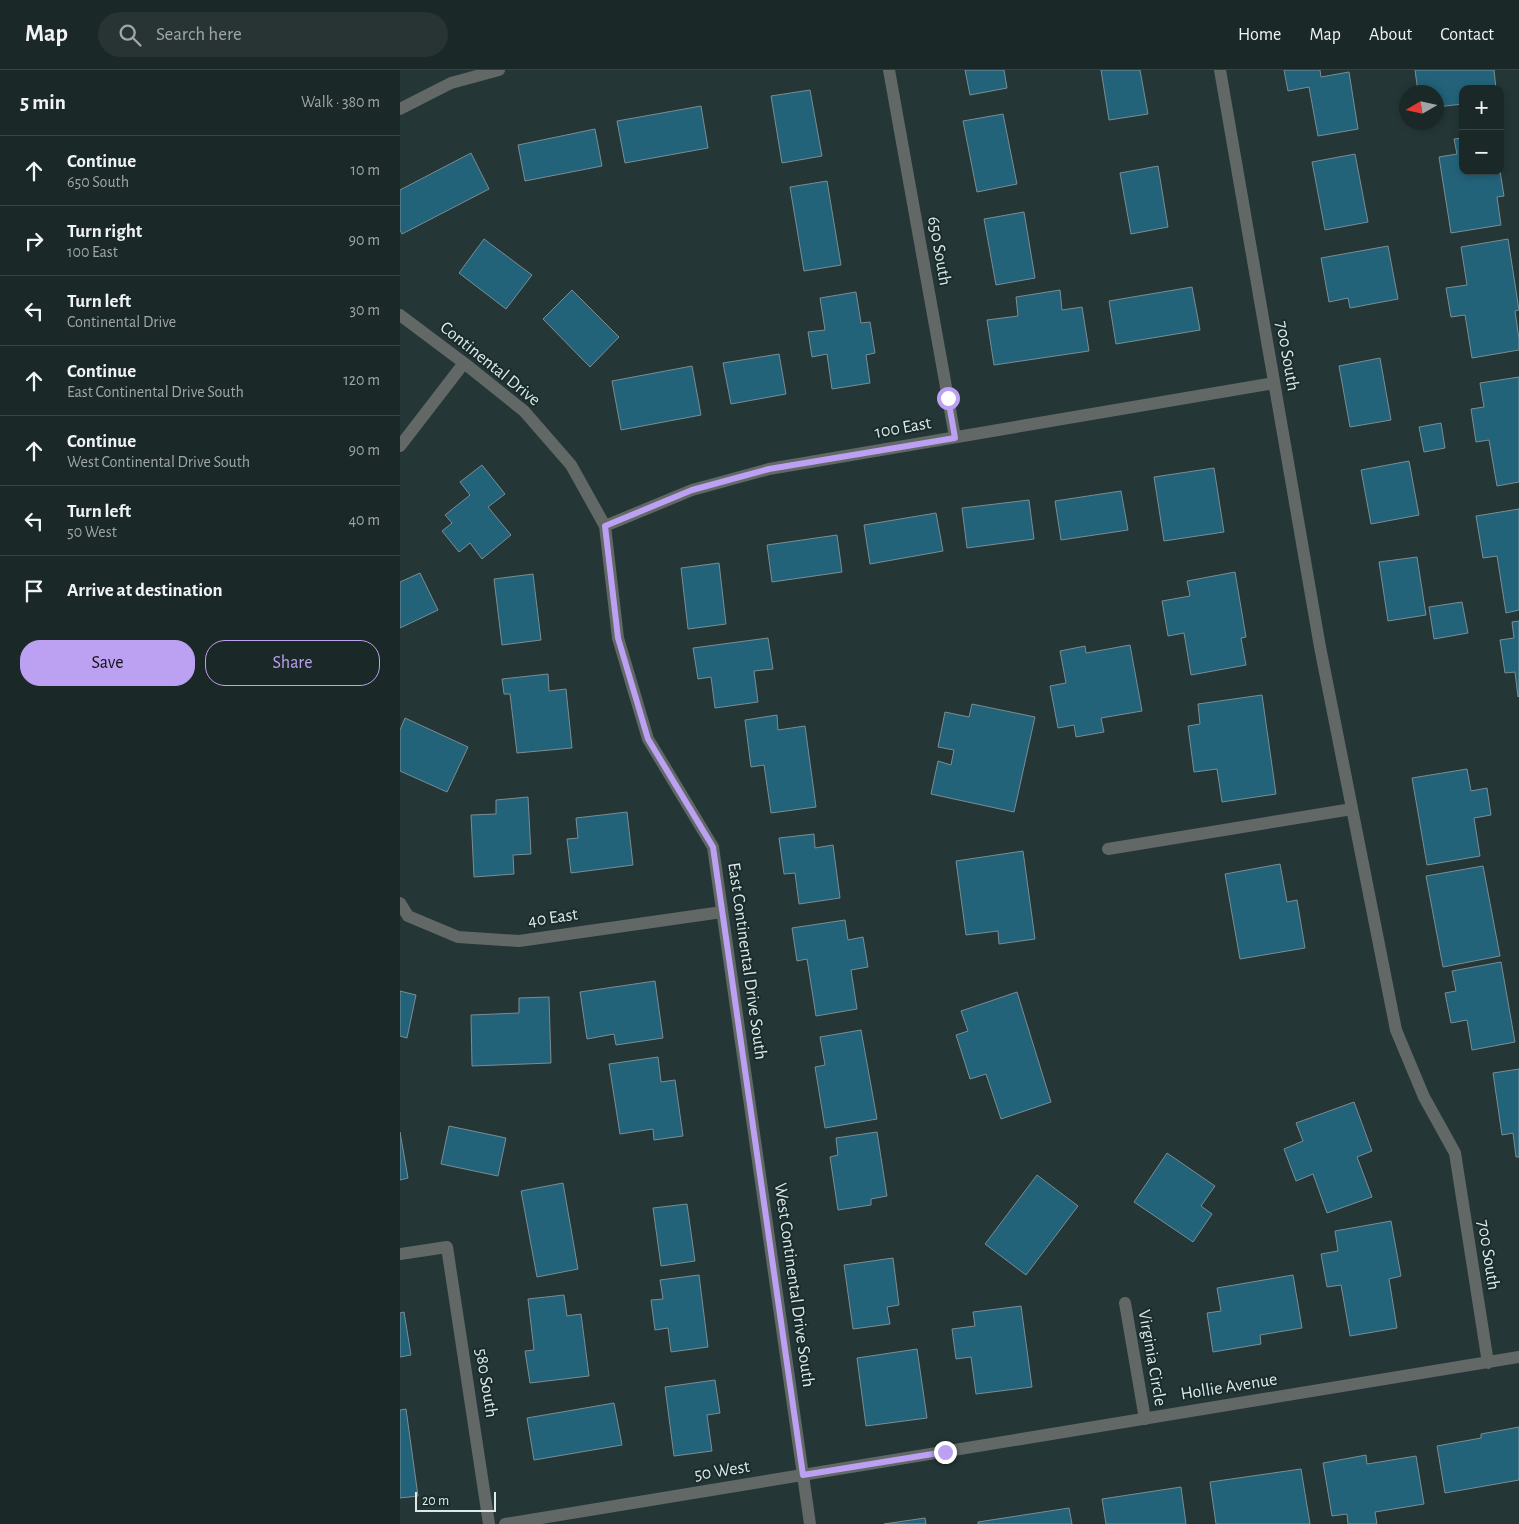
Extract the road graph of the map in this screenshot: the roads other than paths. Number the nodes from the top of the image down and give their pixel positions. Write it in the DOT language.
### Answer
graph roads {
  1 [pos="499,70"];
  2 [pos="889,70"];
  3 [pos="1220,70"];
  4 [pos="400,110"];
  5 [pos="400,315"];
  6 [pos="464,363"];
  7 [pos="1274,383"];
  8 [pos="955,438"];
  9 [pos="400,446"];
  10 [pos="605,526"];
  11 [pos="618,638"];
  12 [pos="1352,809"];
  13 [pos="1108,849"];
  14 [pos="400,903"];
  15 [pos="722,912"];
  16 [pos="750,1101"];
  17 [pos="400,1254"];
  18 [pos="1125,1303"];
  19 [pos="1519,1358"];
  20 [pos="1488,1363"];
  21 [pos="1145,1419"];
  22 [pos="945,1452"];
  23 [pos="803,1475"];
  24 [pos="489,1524"];
  25 [pos="506,1524"];
  26 [pos="810,1524"];
  1 -- 4 [label="street"];
  2 -- 8 [label="street, 650 South"];
  3 -- 7 [label="street, 700 South"];
  5 -- 6 [label="street, Continental Drive"];
  6 -- 9 [label="street"];
  6 -- 10 [label="street, Continental Drive"];
  7 -- 8 [label="street, 100 East"];
  7 -- 12 [label="street, 700 South"];
  8 -- 10 [label="street, 100 East"];
  10 -- 11 [label="street, Continental Drive"];
  11 -- 15 [label="street, East Continental Drive South"];
  12 -- 13 [label="street"];
  12 -- 20 [label="street, 700 South"];
  14 -- 15 [label="street, 40 East"];
  15 -- 16 [label="street, East Continental Drive South"];
  16 -- 23 [label="street, West Continental Drive South"];
  17 -- 24 [label="street, 580 South"];
  18 -- 21 [label="street, Virginia Circle"];
  19 -- 20 [label="street, Hollie Avenue"];
  20 -- 21 [label="street, Hollie Avenue"];
  21 -- 22 [label="street, Hollie Avenue"];
  22 -- 23 [label="street, 50 West"];
  23 -- 25 [label="street, 50 West"];
  23 -- 26 [label="street, West Continental Drive South"];
}
